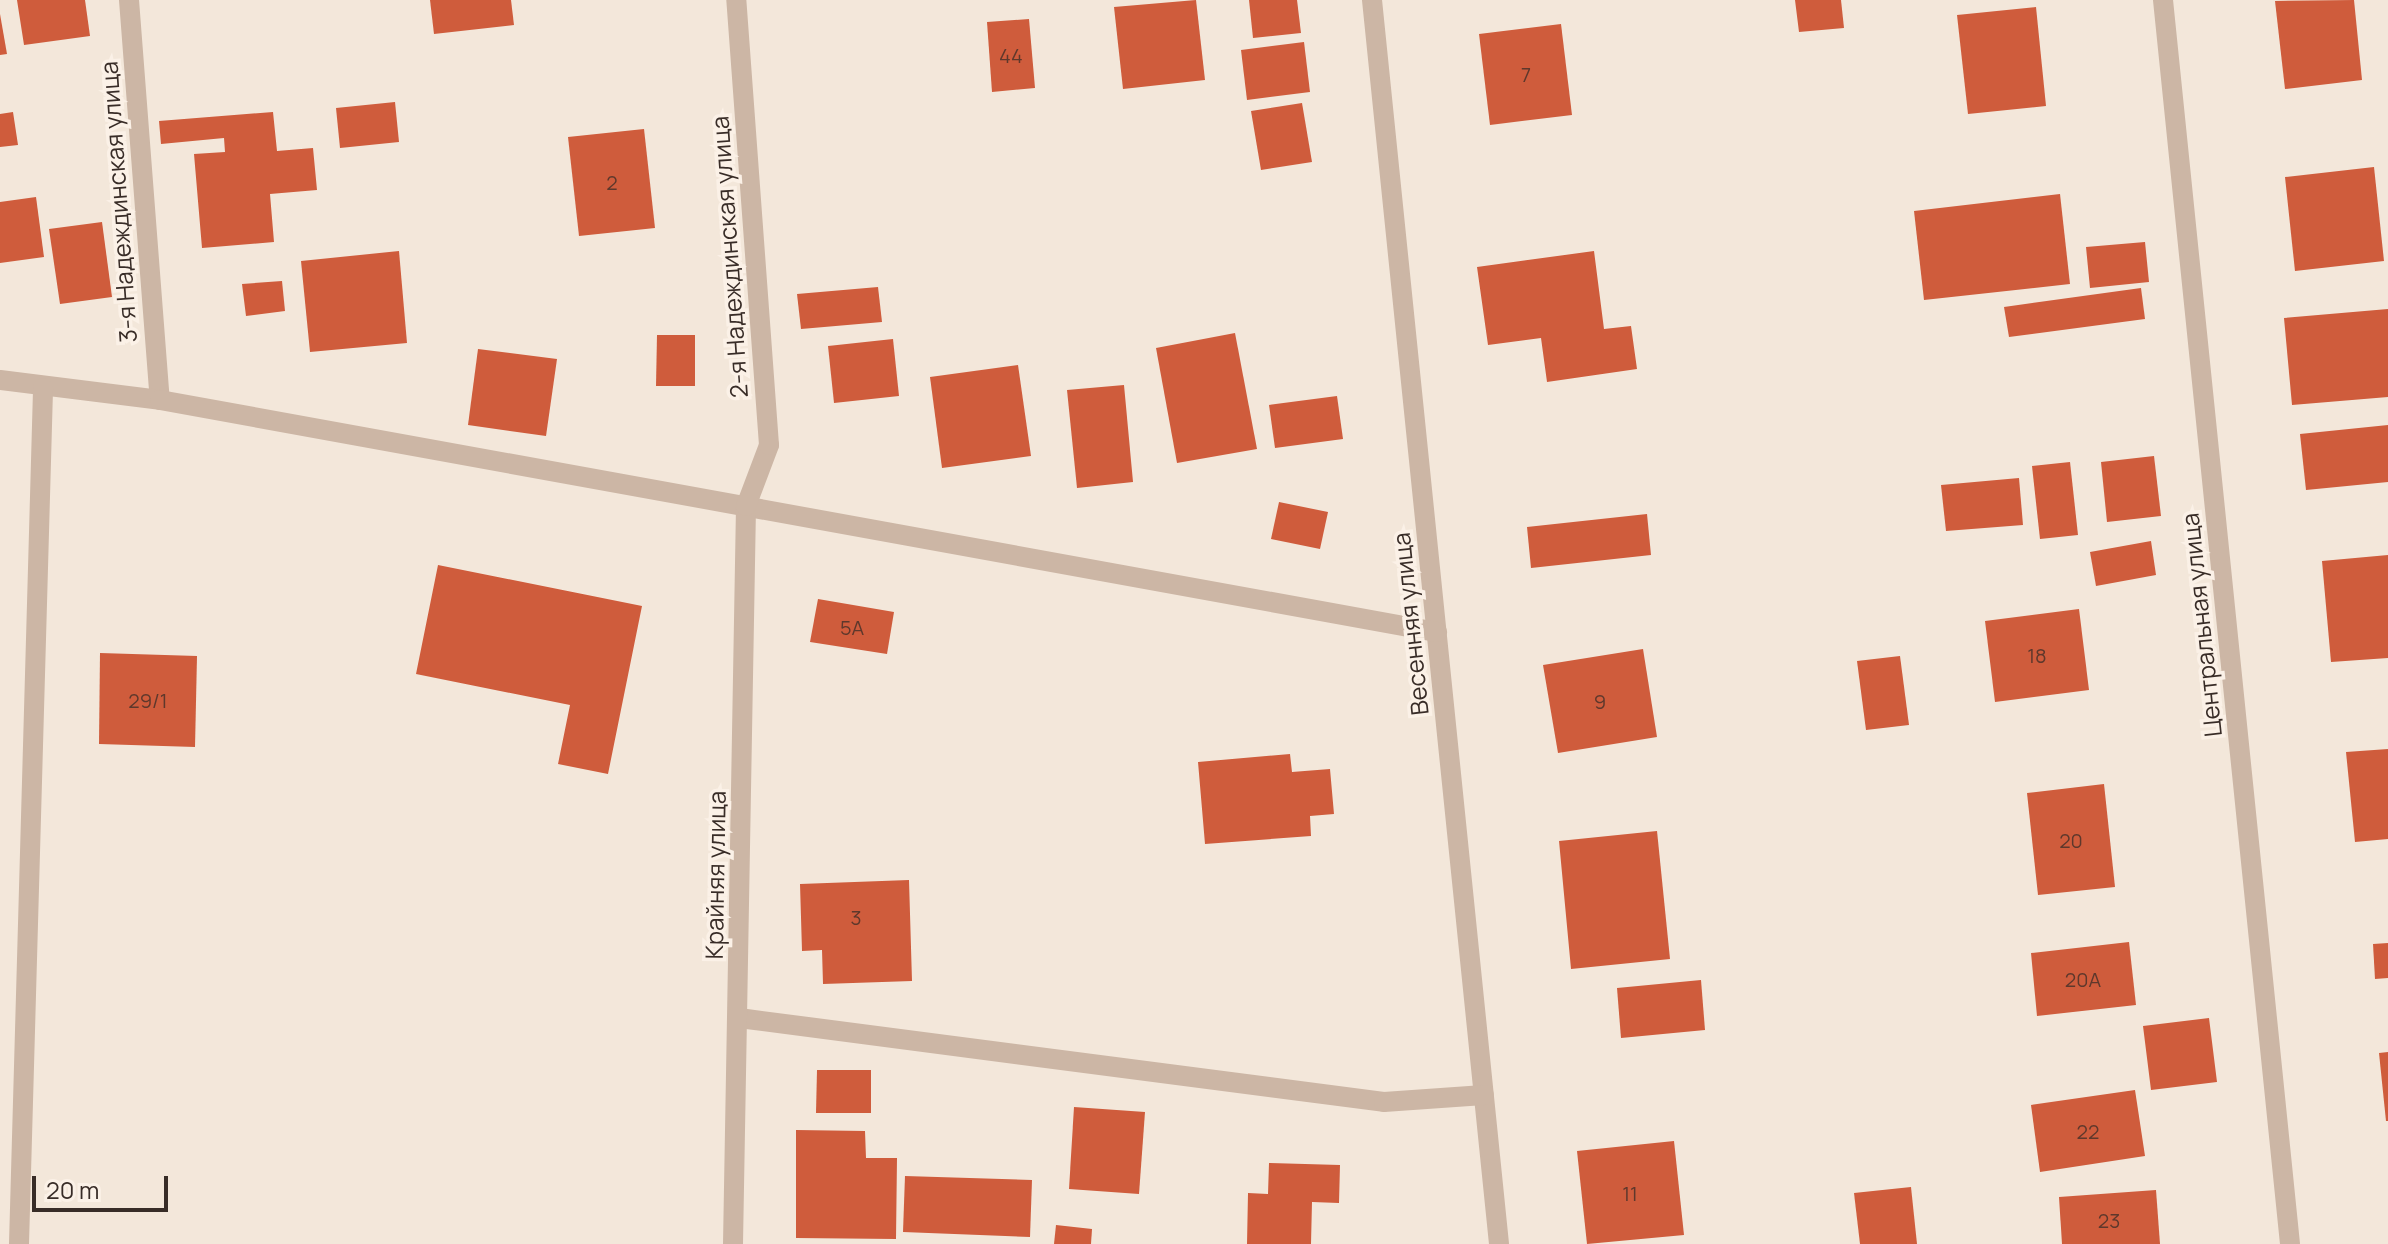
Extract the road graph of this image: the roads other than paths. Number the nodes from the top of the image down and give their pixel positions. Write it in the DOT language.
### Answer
graph roads {
  1 [pos="129,0"];
  2 [pos="736,0"];
  3 [pos="1372,0"];
  4 [pos="2163,0"];
  5 [pos="0,380"];
  6 [pos="43,388"];
  7 [pos="160,400"];
  8 [pos="746,506"];
  9 [pos="1437,632"];
  10 [pos="739,1018"];
  11 [pos="1484,1095"];
  12 [pos="19,1244"];
  13 [pos="733,1244"];
  14 [pos="1499,1244"];
  15 [pos="2290,1244"];
  1 -- 7 [label="street, 3-я Надеждинская улица"];
  2 -- 8 [label="street, 2-я Надеждинская улица"];
  3 -- 9 [label="street, Весенняя улица"];
  4 -- 15 [label="street, Центральная улица"];
  5 -- 6 [label="street"];
  6 -- 7 [label="street"];
  6 -- 12 [label="street"];
  7 -- 8 [label="street"];
  8 -- 9 [label="street"];
  8 -- 10 [label="street, Крайняя улица"];
  9 -- 11 [label="street, Весенняя улица"];
  10 -- 11 [label="street"];
  10 -- 13 [label="street, Крайняя улица"];
  11 -- 14 [label="street, Весенняя улица"];
}
